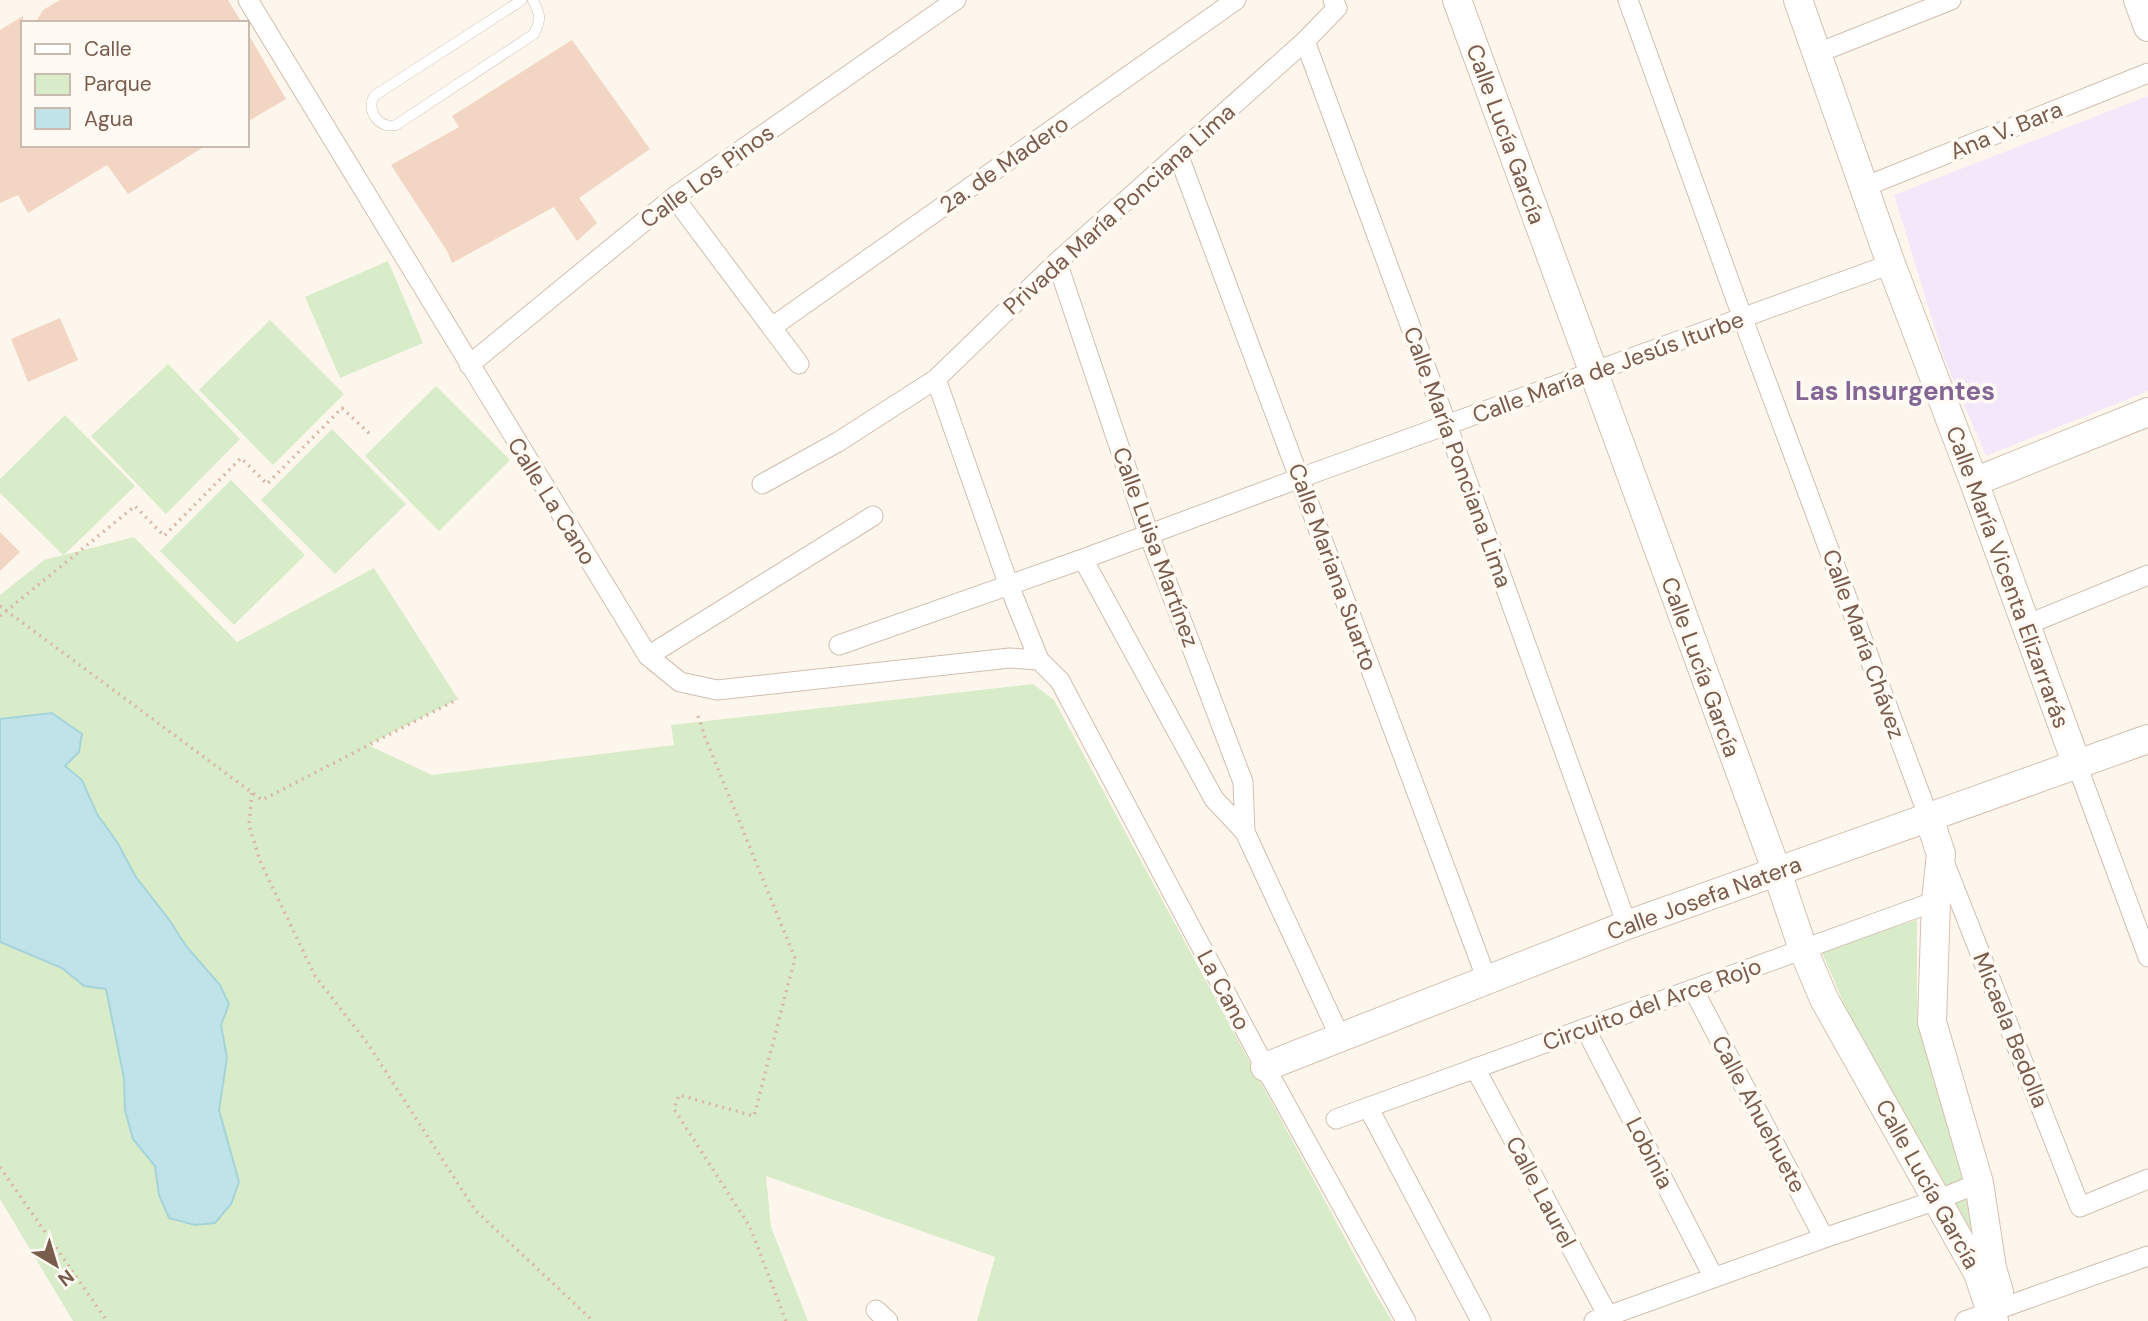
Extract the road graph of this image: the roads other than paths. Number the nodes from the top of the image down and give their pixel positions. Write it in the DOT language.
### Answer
graph roads {
  1 [pos="248,0"];
  2 [pos="522,0"];
  3 [pos="533,0"];
  4 [pos="956,0"];
  5 [pos="1236,0"];
  6 [pos="1333,0"];
  7 [pos="1457,0"];
  8 [pos="1628,0"];
  9 [pos="1798,0"];
  10 [pos="1951,0"];
  11 [pos="2138,0"];
  12 [pos="2148,27"];
  13 [pos="1305,41"];
  14 [pos="1818,53"];
  15 [pos="2148,73"];
  16 [pos="1178,154"];
  17 [pos="1864,187"];
  18 [pos="674,197"];
  19 [pos="1057,262"];
  20 [pos="1891,264"];
  21 [pos="1743,319"];
  22 [pos="772,327"];
  23 [pos="799,364"];
  24 [pos="469,365"];
  25 [pos="1592,372"];
  26 [pos="936,379"];
  27 [pos="2148,412"];
  28 [pos="1447,425"];
  29 [pos="1300,478"];
  30 [pos="1974,482"];
  31 [pos="762,484"];
  32 [pos="873,516"];
  33 [pos="1149,535"];
  34 [pos="1083,559"];
  35 [pos="2148,575"];
  36 [pos="1008,583"];
  37 [pos="2026,625"];
  38 [pos="839,645"];
  39 [pos="648,656"];
  40 [pos="1040,660"];
  41 [pos="2148,739"];
  42 [pos="2077,765"];
  43 [pos="1929,818"];
  44 [pos="1245,832"];
  45 [pos="1941,854"];
  46 [pos="1777,872"];
  47 [pos="1936,901"];
  48 [pos="1627,925"];
  49 [pos="1803,949"];
  50 [pos="2148,957"];
  51 [pos="1487,980"];
  52 [pos="1693,989"];
  53 [pos="1585,1028"];
  54 [pos="1340,1037"];
  55 [pos="1265,1067"];
  56 [pos="1475,1068"];
  57 [pos="1368,1107"];
  58 [pos="1336,1119"];
  59 [pos="2148,1179"];
  60 [pos="1979,1183"];
  61 [pos="1937,1200"];
  62 [pos="1824,1238"];
  63 [pos="2148,1256"];
  64 [pos="1714,1278"];
  65 [pos="1992,1316"];
  66 [pos="1601,1319"];
  67 [pos="1406,1321"];
  68 [pos="1481,1321"];
  1 -- 24 [label="street, Calle La Cano"];
  2 -- 3 [label="lane"];
  4 -- 18 [label="street, Calle Los Pinos"];
  5 -- 22 [label="street, 2a. de Madero"];
  6 -- 13 [label="street"];
  7 -- 25 [label="street, Calle Lucía García"];
  8 -- 21 [label="street, Calle María Chávez"];
  9 -- 14 [label="street, Calle María Vicenta Elizarrarás"];
  10 -- 14 [label="street"];
  11 -- 12 [label="street"];
  13 -- 16 [label="street, Privada María Ponciana Lima"];
  13 -- 28 [label="street, Calle María Ponciana Lima"];
  14 -- 17 [label="street, Calle María Vicenta Elizarrarás"];
  15 -- 17 [label="street, Ana V. Bara"];
  16 -- 19 [label="street, Privada María Ponciana Lima"];
  16 -- 29 [label="street, Calle Mariana Suarto"];
  17 -- 20 [label="street, Calle María Vicenta Elizarrarás"];
  18 -- 22 [label="street"];
  18 -- 24 [label="street, Calle Los Pinos"];
  19 -- 26 [label="street, Privada María Ponciana Lima"];
  19 -- 33 [label="street, Calle Luisa Martínez"];
  20 -- 21 [label="street, Calle María de Jesús Iturbe"];
  20 -- 30 [label="street, Calle María Vicenta Elizarrarás"];
  21 -- 25 [label="street, Calle María de Jesús Iturbe"];
  21 -- 43 [label="street, Calle María Chávez"];
  22 -- 23 [label="street"];
  24 -- 39 [label="street, Calle La Cano"];
  25 -- 28 [label="street, Calle María de Jesús Iturbe"];
  25 -- 46 [label="street, Calle Lucía García"];
  26 -- 31 [label="street, Privada María Ponciana Lima"];
  26 -- 36 [label="street, La Cano"];
  27 -- 30 [label="street"];
  28 -- 29 [label="street, Calle María de Jesús Iturbe"];
  28 -- 48 [label="street, Calle María Ponciana Lima"];
  29 -- 33 [label="street, Calle María de Jesús Iturbe"];
  29 -- 51 [label="street, Calle Mariana Suarto"];
  30 -- 37 [label="street, Calle María Vicenta Elizarrarás"];
  32 -- 39 [label="street"];
  33 -- 34 [label="street, Calle María de Jesús Iturbe"];
  33 -- 44 [label="street, Calle Luisa Martínez"];
  34 -- 36 [label="street, Calle María de Jesús Iturbe"];
  34 -- 44 [label="street, Calle Luisa Martínez"];
  35 -- 37 [label="street"];
  36 -- 38 [label="street, Calle María de Jesús Iturbe"];
  36 -- 40 [label="street, La Cano"];
  37 -- 42 [label="street, Calle María Vicenta Elizarrarás"];
  39 -- 40 [label="street, Calle La Cano"];
  40 -- 55 [label="street, La Cano"];
  41 -- 42 [label="street, Calle Josefa Natera"];
  42 -- 43 [label="street, Calle Josefa Natera"];
  42 -- 50 [label="street, Calle María Vicenta Elizarrarás"];
  43 -- 45 [label="street, Calle María Chávez"];
  43 -- 46 [label="street, Calle Josefa Natera"];
  44 -- 54 [label="street, Calle Luisa Martínez"];
  45 -- 47 [label="street, Calle María Chávez"];
  45 -- 59 [label="street, Micaela Bedolla"];
  46 -- 48 [label="street, Calle Josefa Natera"];
  46 -- 49 [label="street, Calle Lucía García"];
  47 -- 49 [label="street, Circuito del Arce Rojo"];
  47 -- 60 [label="street, Calle María Chávez"];
  48 -- 51 [label="street, Calle Josefa Natera"];
  49 -- 52 [label="street, Circuito del Arce Rojo"];
  49 -- 61 [label="street, Calle Lucía García"];
  51 -- 54 [label="street, Calle Josefa Natera"];
  52 -- 53 [label="street, Circuito del Arce Rojo"];
  52 -- 62 [label="street, Calle Ahuehuete"];
  53 -- 56 [label="street, Circuito del Arce Rojo"];
  53 -- 64 [label="street, Lobinia"];
  54 -- 55 [label="street, Calle Josefa Natera"];
  55 -- 67 [label="street, La Cano"];
  56 -- 57 [label="street, Circuito del Arce Rojo"];
  56 -- 66 [label="street, Calle Laurel"];
  57 -- 58 [label="street, Circuito del Arce Rojo"];
  57 -- 68 [label="street"];
  60 -- 61 [label="street"];
  60 -- 65 [label="street, Calle María Chávez"];
  61 -- 62 [label="street"];
  61 -- 65 [label="street, Calle Lucía García"];
  62 -- 64 [label="street"];
  63 -- 65 [label="street"];
  64 -- 66 [label="street"];
}
